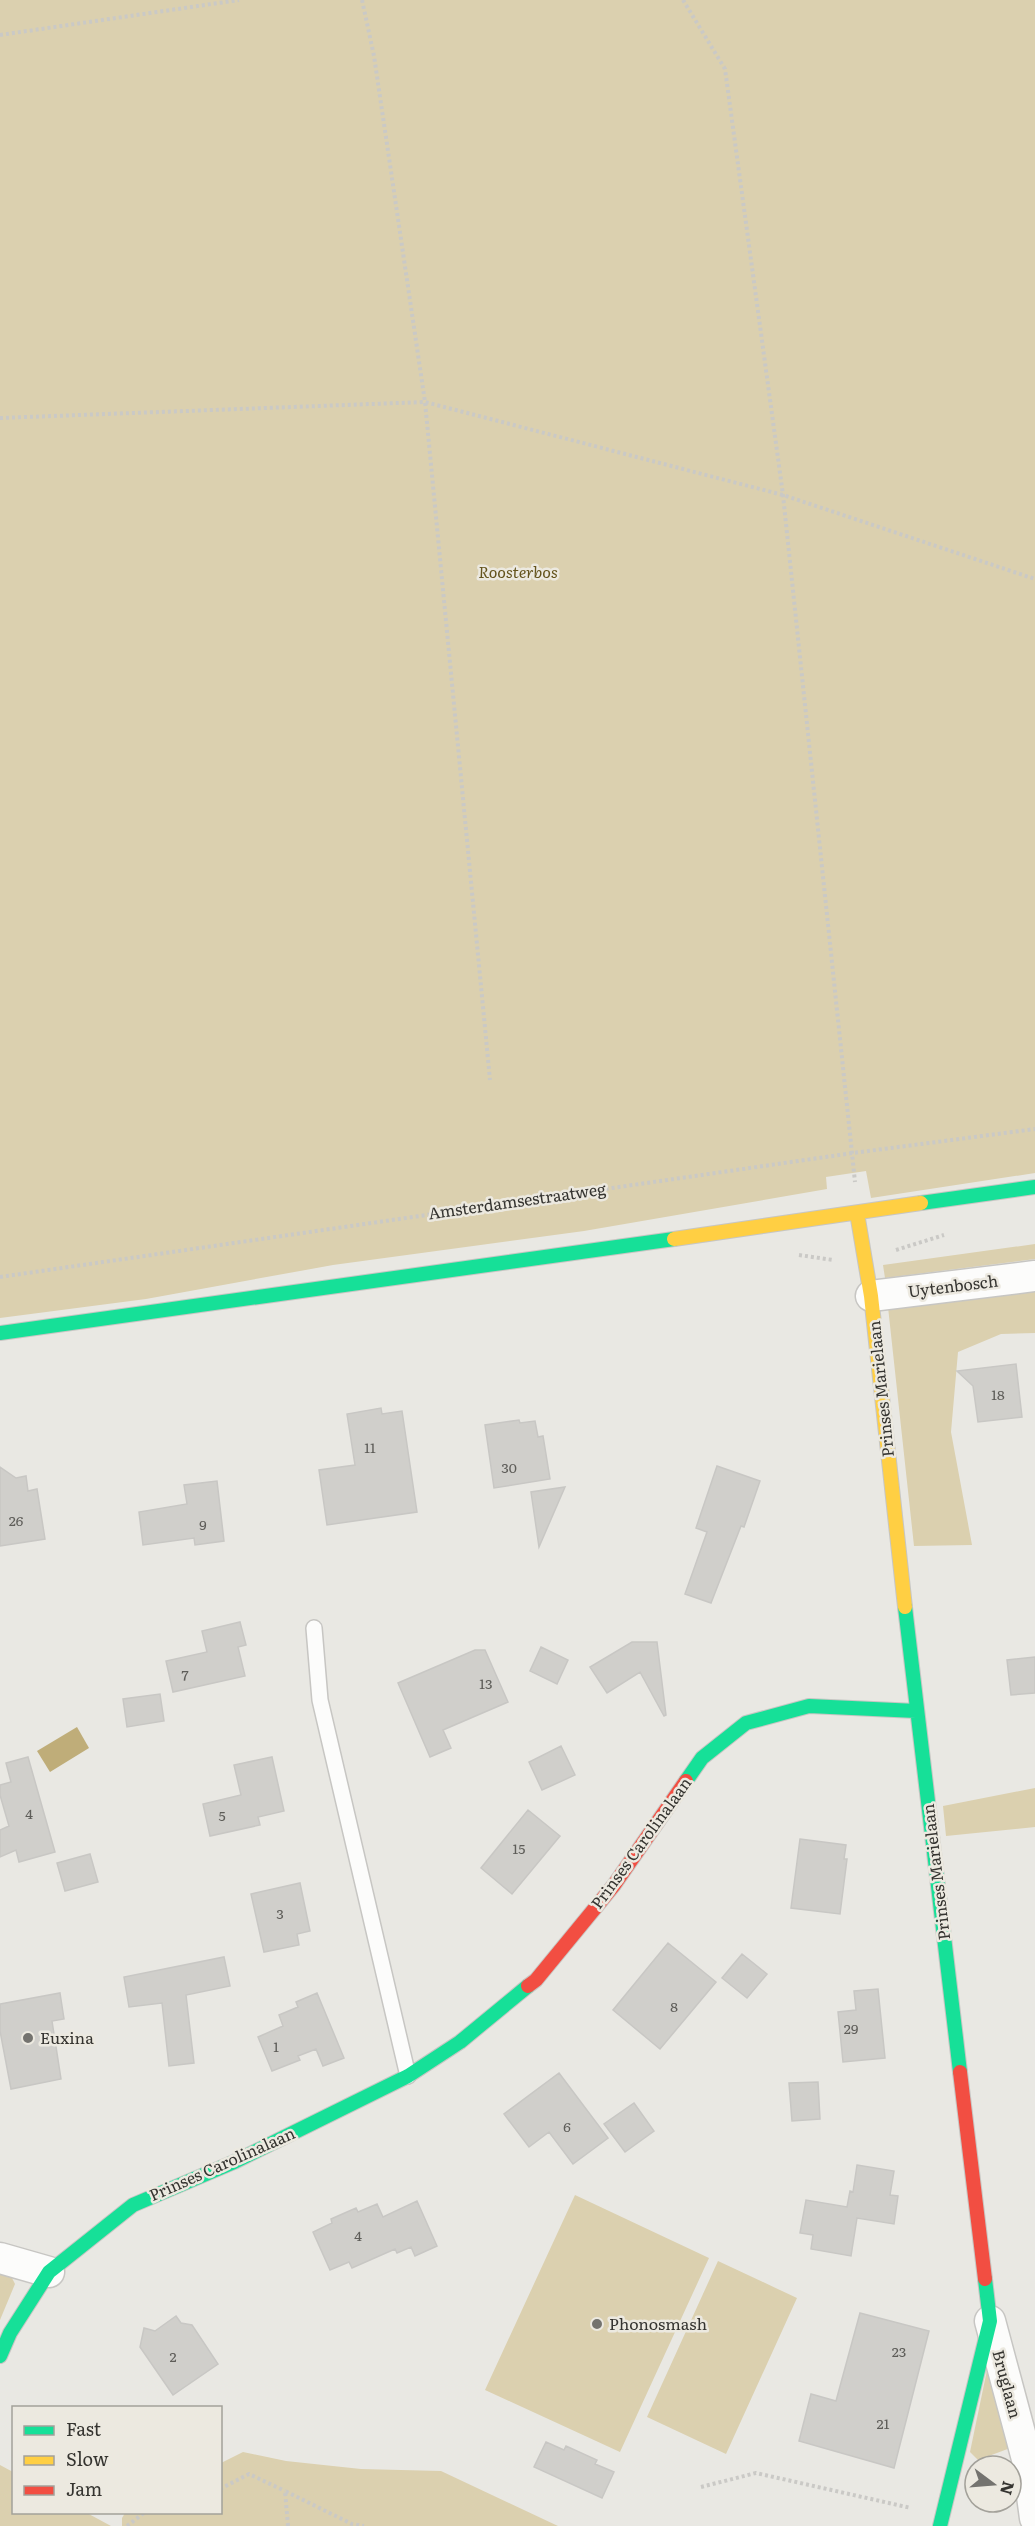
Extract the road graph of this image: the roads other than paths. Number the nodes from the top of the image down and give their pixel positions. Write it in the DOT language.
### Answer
graph roads {
  1 [pos="1035,1187"];
  2 [pos="857,1213"];
  3 [pos="1035,1276"];
  4 [pos="871,1296"];
  5 [pos="0,1334"];
  6 [pos="314,1628"];
  7 [pos="916,1711"];
  8 [pos="408,2076"];
  9 [pos="0,2258"];
  10 [pos="49,2272"];
  11 [pos="990,2321"];
  12 [pos="0,2356"];
  13 [pos="967,2454"];
  14 [pos="1013,2454"];
  15 [pos="963,2477"];
  16 [pos="1023,2485"];
  17 [pos="1035,2518"];
  18 [pos="941,2520"];
  1 -- 2 [label="street"];
  2 -- 4 [label="street, Prinses Marielaan"];
  2 -- 5 [label="street"];
  3 -- 4 [label="street, Uytenbosch"];
  4 -- 7 [label="street, Prinses Marielaan"];
  6 -- 8 [label="lane"];
  7 -- 8 [label="street, Prinses Carolinalaan"];
  7 -- 11 [label="street, Prinses Marielaan"];
  8 -- 10 [label="street, Prinses Carolinalaan"];
  9 -- 10 [label="street"];
  10 -- 12 [label="street, Prinses Carolinalaan"];
  11 -- 13 [label="street, Prinses Marielaan"];
  11 -- 14 [label="street, Bruglaan"];
  15 -- 18 [label="street, Prinses Marielaan"];
  16 -- 17 [label="street, Bruglaan"];
}
